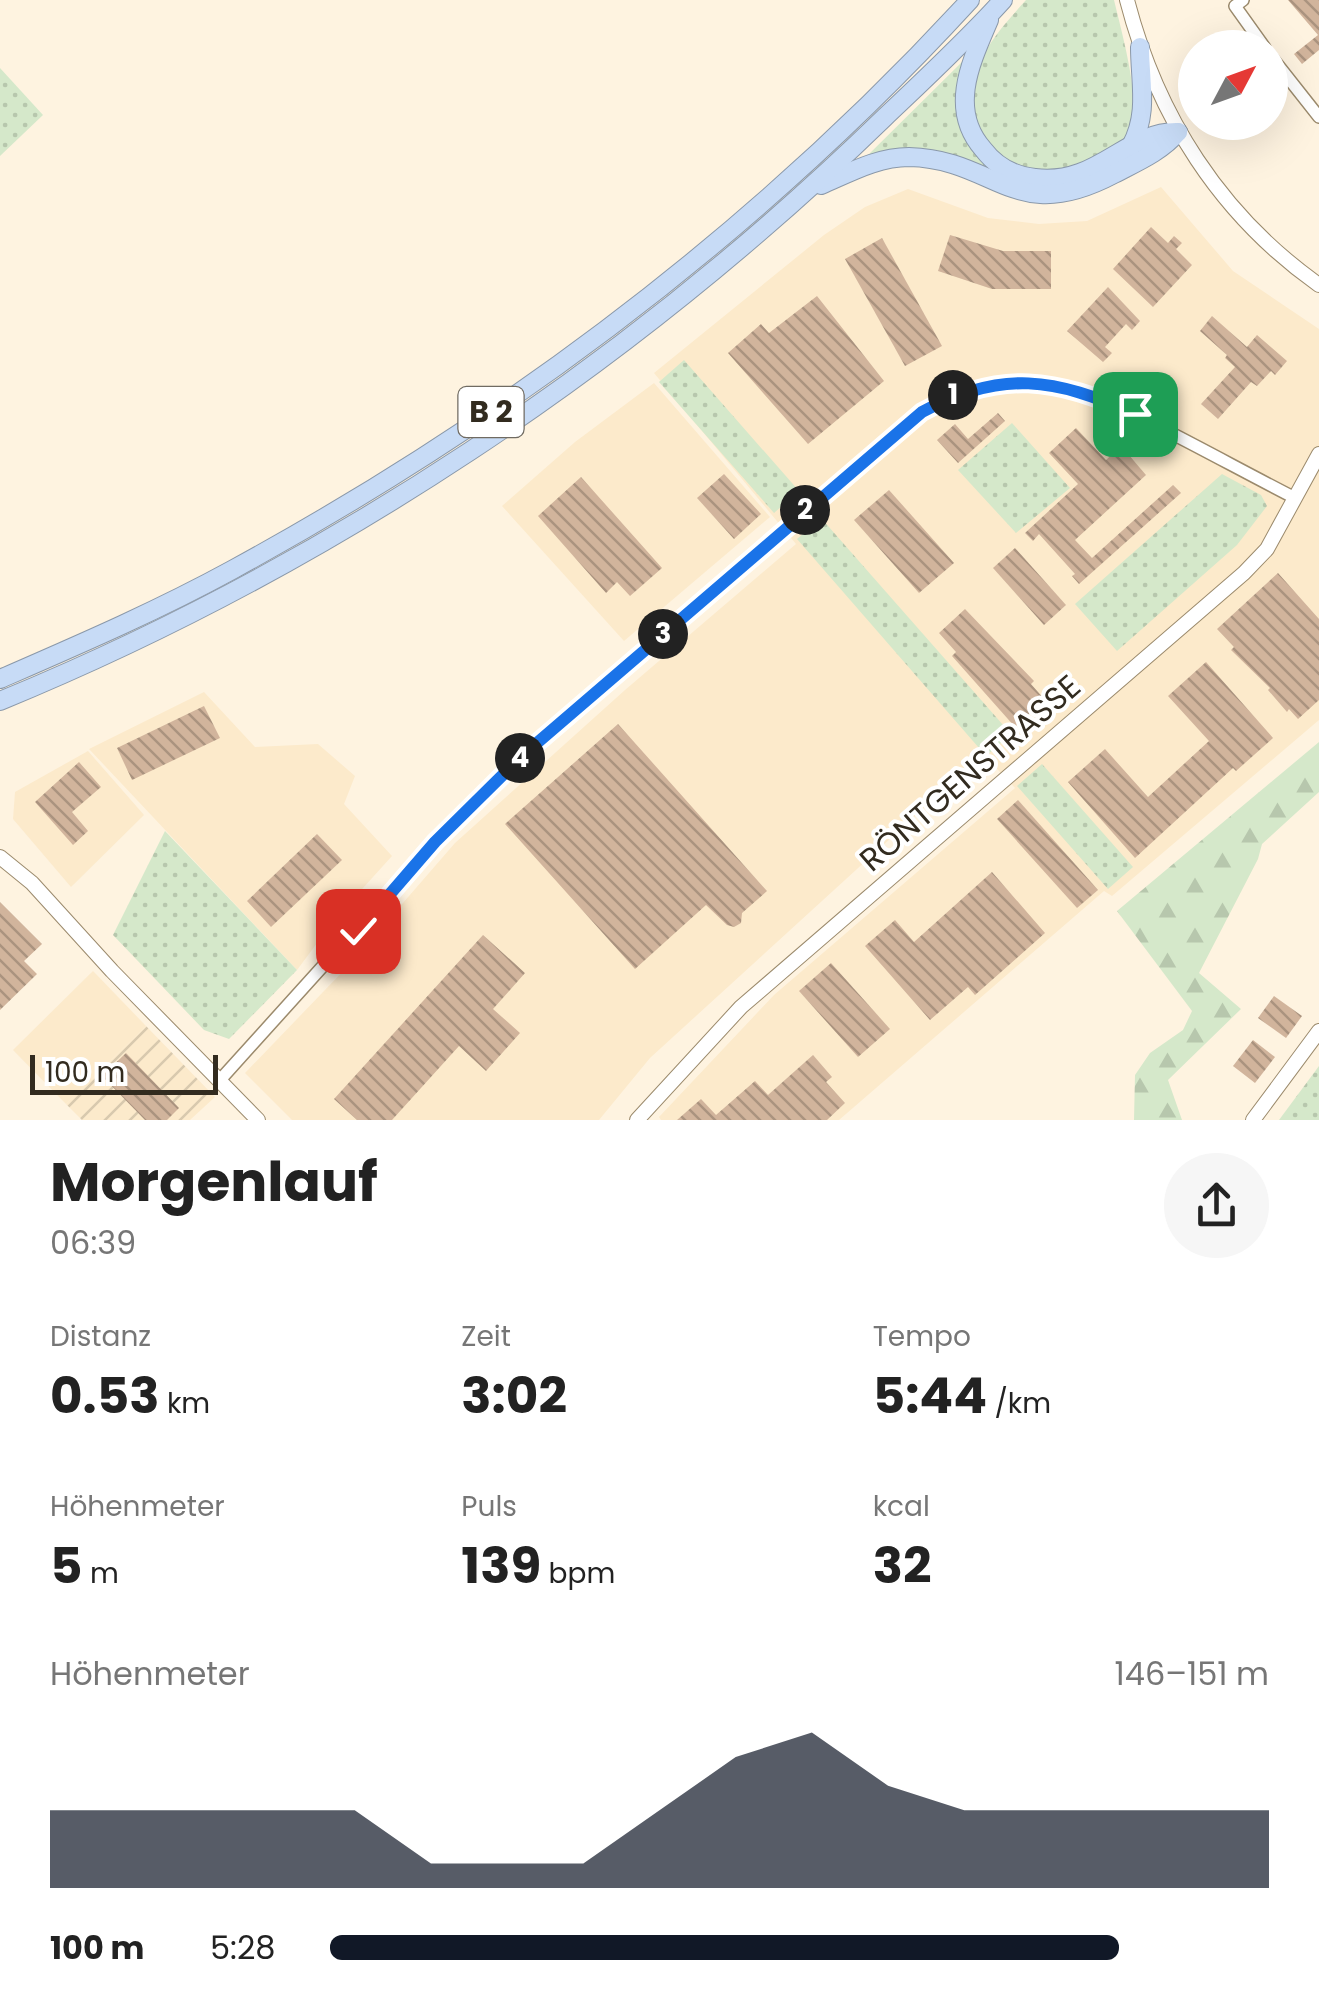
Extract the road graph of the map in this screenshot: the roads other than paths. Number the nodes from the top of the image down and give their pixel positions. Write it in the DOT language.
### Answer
graph roads {
  1 [pos="970,0"];
  2 [pos="1127,0"];
  3 [pos="1239,3"];
  4 [pos="998,5"];
  5 [pos="1255,30"];
  6 [pos="1140,47"];
  7 [pos="1288,78"];
  8 [pos="1319,117"];
  9 [pos="1178,132"];
  10 [pos="1183,140"];
  11 [pos="1131,146"];
  12 [pos="807,192"];
  13 [pos="1319,285"];
  14 [pos="1319,454"];
  15 [pos="1295,498"];
  16 [pos="0,679"];
  17 [pos="0,700"];
  18 [pos="0,857"];
  19 [pos="1319,1031"];
  20 [pos="220,1080"];
  21 [pos="644,1117"];
  22 [pos="258,1120"];
  23 [pos="1252,1120"];
  1 -- 16 [label="highway, B 2"];
  2 -- 6 [label="street"];
  3 -- 5 [label="street"];
  4 -- 11 [label="highway, B 2"];
  4 -- 12 [label="highway, B 2"];
  6 -- 9 [label="street"];
  6 -- 11 [label="highway"];
  7 -- 8 [label="street"];
  9 -- 11 [label="highway, B 2"];
  9 -- 12 [label="highway, B 2"];
  10 -- 13 [label="street"];
  12 -- 17 [label="highway, B 2"];
  14 -- 15 [label="street, RÖNTGENSTRASSE"];
  15 -- 20 [label="street"];
  15 -- 21 [label="street, RÖNTGENSTRASSE"];
  18 -- 20 [label="street"];
  19 -- 23 [label="street"];
  20 -- 22 [label="street"];
}
